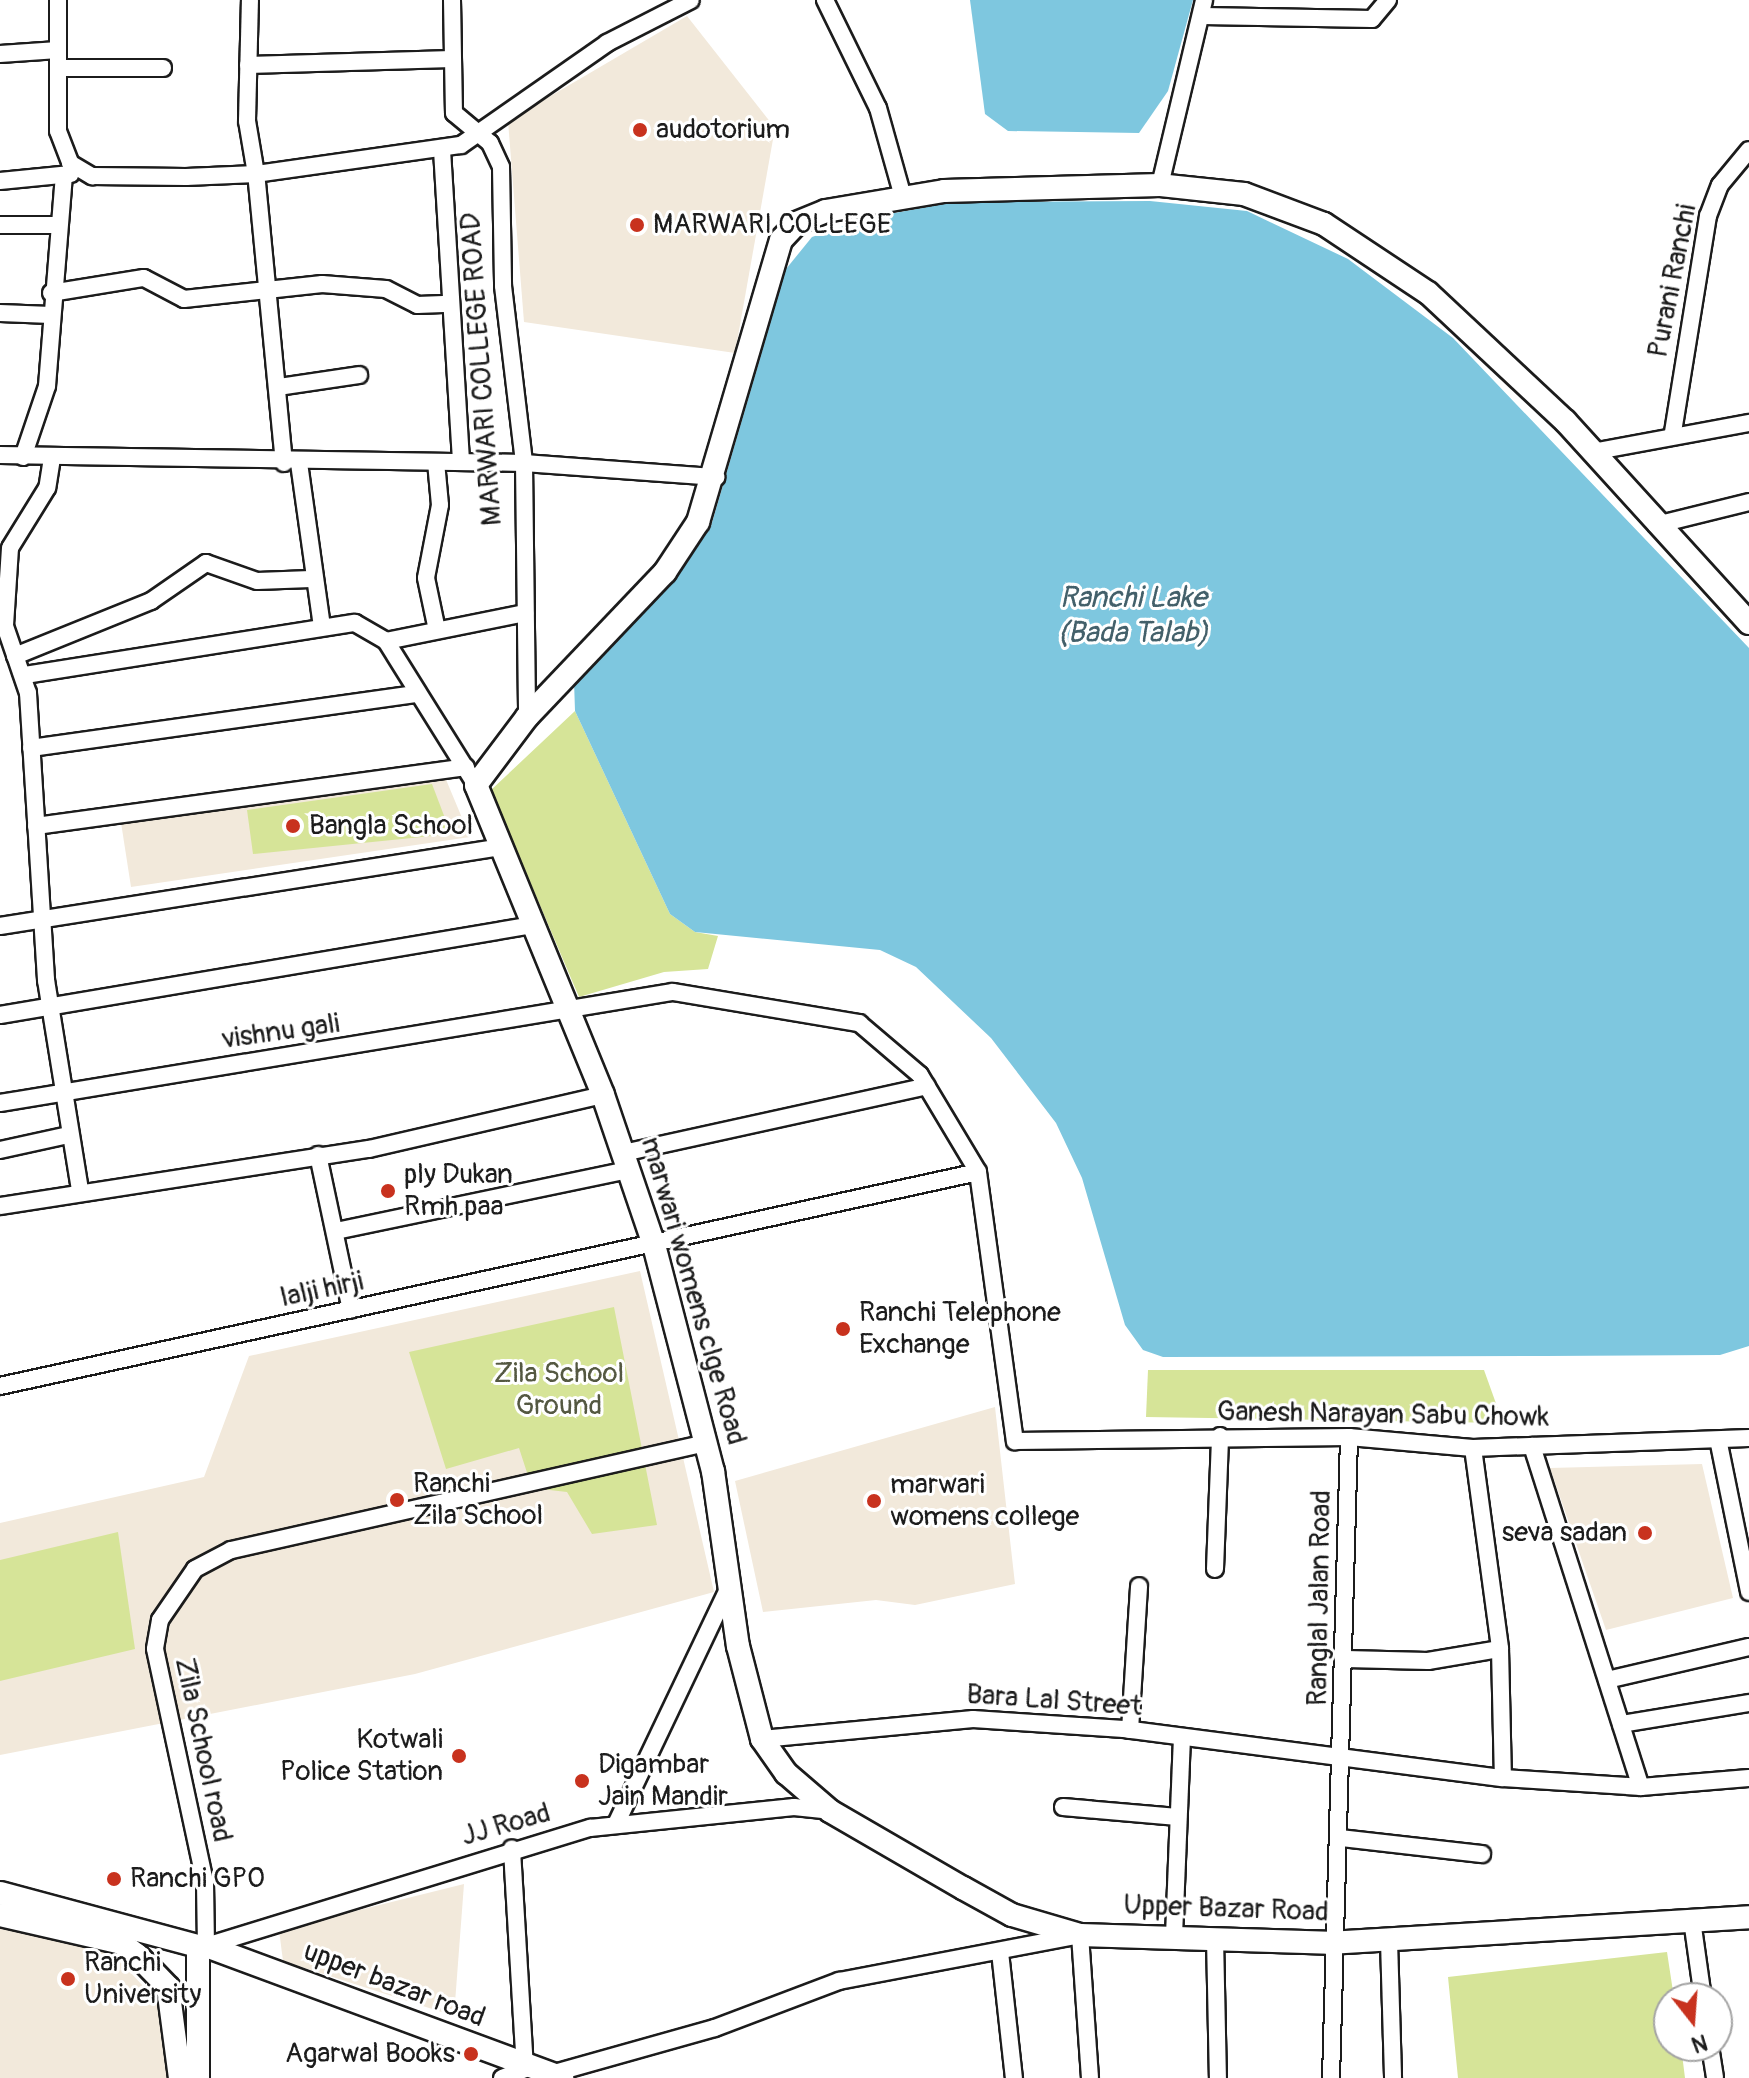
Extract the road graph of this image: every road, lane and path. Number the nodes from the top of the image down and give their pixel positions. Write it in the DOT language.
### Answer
graph roads {
  1 [pos="58,0"];
  2 [pos="250,0"];
  3 [pos="452,0"];
  4 [pos="825,0"];
  5 [pos="1388,0"];
  6 [pos="683,2"];
  7 [pos="1204,8"];
  8 [pos="58,50"];
  9 [pos="0,54"];
  10 [pos="452,59"];
  11 [pos="248,65"];
  12 [pos="58,68"];
  13 [pos="163,68"];
  14 [pos="482,137"];
  15 [pos="442,150"];
  16 [pos="1749,150"];
  17 [pos="72,174"];
  18 [pos="256,174"];
  19 [pos="0,181"];
  20 [pos="1160,185"];
  21 [pos="903,197"];
  22 [pos="0,225"];
  23 [pos="57,225"];
  24 [pos="270,290"];
  25 [pos="51,293"];
  26 [pos="450,304"];
  27 [pos="0,313"];
  28 [pos="51,315"];
  29 [pos="359,375"];
  30 [pos="279,387"];
  31 [pos="1749,423"];
  32 [pos="1673,432"];
  33 [pos="1592,452"];
  34 [pos="0,455"];
  35 [pos="23,457"];
  36 [pos="52,458"];
  37 [pos="461,461"];
  38 [pos="436,462"];
  39 [pos="291,463"];
  40 [pos="524,463"];
  41 [pos="716,477"];
  42 [pos="1749,502"];
  43 [pos="1656,525"];
  44 [pos="311,579"];
  45 [pos="525,613"];
  46 [pos="1749,623"];
  47 [pos="322,626"];
  48 [pos="437,630"];
  49 [pos="386,641"];
  50 [pos="15,656"];
  51 [pos="25,675"];
  52 [pos="417,694"];
  53 [pos="527,717"];
  54 [pos="31,748"];
  55 [pos="471,776"];
  56 [pos="36,826"];
  57 [pos="501,847"];
  58 [pos="43,919"];
  59 [pos="533,925"];
  60 [pos="0,926"];
  61 [pos="49,1005"];
  62 [pos="0,1015"];
  63 [pos="569,1015"];
  64 [pos="927,1086"];
  65 [pos="61,1092"];
  66 [pos="603,1095"];
  67 [pos="0,1103"];
  68 [pos="68,1135"];
  69 [pos="0,1150"];
  70 [pos="318,1155"];
  71 [pos="626,1162"];
  72 [pos="978,1172"];
  73 [pos="80,1191"];
  74 [pos="0,1206"];
  75 [pos="336,1231"];
  76 [pos="654,1245"];
  77 [pos="351,1310"];
  78 [pos="0,1386"];
  79 [pos="1220,1436"];
  80 [pos="1349,1437"];
  81 [pos="1749,1438"];
  82 [pos="706,1443"];
  83 [pos="1719,1444"];
  84 [pos="1532,1446"];
  85 [pos="1473,1448"];
  86 [pos="1215,1569"];
  87 [pos="1139,1586"];
  88 [pos="727,1591"];
  89 [pos="1749,1592"];
  90 [pos="1749,1647"];
  91 [pos="1500,1649"];
  92 [pos="1346,1659"];
  93 [pos="1607,1680"];
  94 [pos="1749,1703"];
  95 [pos="1621,1724"];
  96 [pos="1130,1730"];
  97 [pos="1182,1737"];
  98 [pos="762,1739"];
  99 [pos="1341,1759"];
  100 [pos="1503,1778"];
  101 [pos="1749,1778"];
  102 [pos="1641,1787"];
  103 [pos="1063,1807"];
  104 [pos="830,1811"];
  105 [pos="1178,1817"];
  106 [pos="616,1824"];
  107 [pos="1341,1838"];
  108 [pos="512,1848"];
  109 [pos="1482,1854"];
  110 [pos="0,1893"];
  111 [pos="0,1915"];
  112 [pos="1749,1917"];
  113 [pos="1692,1920"];
  114 [pos="1080,1935"];
  115 [pos="1174,1936"];
  116 [pos="1215,1938"];
  117 [pos="1389,1941"];
  118 [pos="1329,1943"];
  119 [pos="203,1948"];
  120 [pos="1000,1952"];
  121 [pos="1701,1982"];
  122 [pos="525,2069"];
  123 [pos="556,2076"];
  124 [pos="180,2078"];
  125 [pos="198,2078"];
  126 [pos="502,2078"];
  127 [pos="1014,2078"];
  128 [pos="1090,2078"];
  129 [pos="1218,2078"];
  130 [pos="1331,2078"];
  131 [pos="1393,2078"];
  1 -- 8 [label="street"];
  2 -- 11 [label="street"];
  3 -- 10 [label="street, MARWARI COLLEGE ROAD"];
  4 -- 21 [label="street"];
  5 -- 7 [label="street"];
  6 -- 14 [label="street"];
  7 -- 20 [label="street"];
  8 -- 9 [label="street"];
  8 -- 12 [label="street"];
  10 -- 11 [label="street"];
  10 -- 14 [label="street, MARWARI COLLEGE ROAD"];
  11 -- 18 [label="street"];
  12 -- 13 [label="street"];
  12 -- 17 [label="street"];
  14 -- 15 [label="street"];
  14 -- 40 [label="street, MARWARI COLLEGE ROAD"];
  15 -- 18 [label="street"];
  15 -- 26 [label="street"];
  16 -- 32 [label="street, Purani Ranchi"];
  17 -- 18 [label="street"];
  17 -- 19 [label="street"];
  17 -- 23 [label="street"];
  18 -- 24 [label="street"];
  20 -- 21 [label="street"];
  20 -- 33 [label="street"];
  21 -- 41 [label="street"];
  22 -- 23 [label="street"];
  23 -- 25 [label="street"];
  24 -- 25 [label="street"];
  24 -- 26 [label="street"];
  24 -- 30 [label="street"];
  25 -- 28 [label="street"];
  26 -- 37 [label="street"];
  27 -- 28 [label="street"];
  28 -- 35 [label="street"];
  29 -- 30 [label="street"];
  30 -- 39 [label="street"];
  31 -- 32 [label="street"];
  32 -- 33 [label="street"];
  33 -- 43 [label="street"];
  34 -- 35 [label="street"];
  35 -- 36 [label="street"];
  36 -- 39 [label="street"];
  36 -- 50 [label="street"];
  37 -- 38 [label="street"];
  37 -- 40 [label="street"];
  38 -- 39 [label="street"];
  38 -- 48 [label="street"];
  39 -- 44 [label="street"];
  40 -- 41 [label="street"];
  40 -- 45 [label="street, MARWARI COLLEGE ROAD"];
  41 -- 53 [label="street"];
  42 -- 43 [label="street"];
  43 -- 46 [label="street"];
  44 -- 47 [label="street"];
  44 -- 50 [label="street"];
  45 -- 48 [label="street"];
  45 -- 53 [label="street, MARWARI COLLEGE ROAD"];
  47 -- 49 [label="street"];
  47 -- 51 [label="street"];
  48 -- 49 [label="street"];
  49 -- 52 [label="street"];
  50 -- 51 [label="street"];
  51 -- 54 [label="street"];
  52 -- 54 [label="street"];
  52 -- 55 [label="street"];
  53 -- 55 [label="street"];
  54 -- 56 [label="street"];
  55 -- 56 [label="street"];
  55 -- 57 [label="street, marwari womens clge Road"];
  56 -- 58 [label="street"];
  57 -- 58 [label="street"];
  57 -- 59 [label="street, marwari womens clge Road"];
  58 -- 60 [label="street"];
  58 -- 61 [label="street"];
  59 -- 61 [label="street"];
  59 -- 63 [label="street, marwari womens clge Road"];
  61 -- 62 [label="street"];
  61 -- 65 [label="street"];
  63 -- 64 [label="street, vishnu gali"];
  63 -- 65 [label="street, vishnu gali"];
  63 -- 66 [label="street, marwari womens clge Road"];
  64 -- 71 [label="street"];
  64 -- 72 [label="street, vishnu gali"];
  65 -- 67 [label="street, vishnu gali"];
  65 -- 68 [label="street"];
  66 -- 70 [label="street"];
  66 -- 71 [label="street, marwari womens clge Road"];
  68 -- 69 [label="street"];
  68 -- 73 [label="street"];
  70 -- 73 [label="street"];
  70 -- 75 [label="street"];
  71 -- 75 [label="street"];
  71 -- 76 [label="street, marwari womens clge Road"];
  72 -- 76 [label="street, lalji hirji"];
  72 -- 79 [label="street, Ganesh Narayan Sabu Chowk"];
  73 -- 74 [label="street"];
  75 -- 77 [label="street"];
  76 -- 77 [label="street, lalji hirji"];
  76 -- 82 [label="street, marwari womens clge Road"];
  77 -- 78 [label="street, lalji hirji"];
  79 -- 80 [label="street, Ganesh Narayan Sabu Chowk"];
  79 -- 86 [label="street"];
  80 -- 85 [label="street, Ganesh Narayan Sabu Chowk"];
  80 -- 92 [label="street, Ranglal Jalan Road"];
  81 -- 83 [label="street, Ganesh Narayan Sabu Chowk"];
  82 -- 88 [label="street, marwari womens clge Road"];
  82 -- 119 [label="street, Zila School road"];
  83 -- 84 [label="street, Ganesh Narayan Sabu Chowk"];
  83 -- 89 [label="street"];
  84 -- 85 [label="street, Ganesh Narayan Sabu Chowk"];
  84 -- 93 [label="street"];
  85 -- 91 [label="street"];
  87 -- 96 [label="street"];
  88 -- 98 [label="street, marwari womens clge Road"];
  88 -- 106 [label="street"];
  90 -- 93 [label="street"];
  91 -- 92 [label="street"];
  91 -- 100 [label="street"];
  92 -- 99 [label="street, Ranglal Jalan Road"];
  93 -- 95 [label="street"];
  94 -- 95 [label="street"];
  95 -- 102 [label="street"];
  96 -- 97 [label="street, Bara Lal Street"];
  96 -- 98 [label="street, Bara Lal Street"];
  97 -- 99 [label="street, Bara Lal Street"];
  97 -- 105 [label="street"];
  98 -- 104 [label="street, Upper Bazar Road"];
  99 -- 100 [label="street, Bara Lal Street"];
  99 -- 107 [label="street, Ranglal Jalan Road"];
  100 -- 102 [label="street, Bara Lal Street"];
  101 -- 102 [label="street, Bara Lal Street"];
  103 -- 105 [label="street"];
  104 -- 106 [label="street, JJ Road"];
  104 -- 114 [label="street, Upper Bazar Road"];
  105 -- 115 [label="street"];
  106 -- 108 [label="street, JJ Road"];
  107 -- 109 [label="street"];
  107 -- 118 [label="street, Ranglal Jalan Road"];
  108 -- 119 [label="street, JJ Road"];
  108 -- 122 [label="street"];
  110 -- 119 [label="street, upper bazar road"];
  111 -- 124 [label="street"];
  112 -- 113 [label="street, Upper Bazar Road"];
  113 -- 117 [label="street, Upper Bazar Road"];
  113 -- 121 [label="street"];
  114 -- 115 [label="street, Upper Bazar Road"];
  114 -- 120 [label="street"];
  114 -- 128 [label="street"];
  115 -- 116 [label="street, Upper Bazar Road"];
  116 -- 118 [label="street, Upper Bazar Road"];
  116 -- 129 [label="street"];
  117 -- 118 [label="street, Upper Bazar Road"];
  117 -- 131 [label="street"];
  118 -- 130 [label="street, Ranglal Jalan Road"];
  119 -- 122 [label="street, upper bazar road"];
  119 -- 125 [label="street"];
  120 -- 123 [label="street"];
  120 -- 127 [label="street"];
  122 -- 123 [label="street, upper bazar road"];
  122 -- 126 [label="street"];
}
